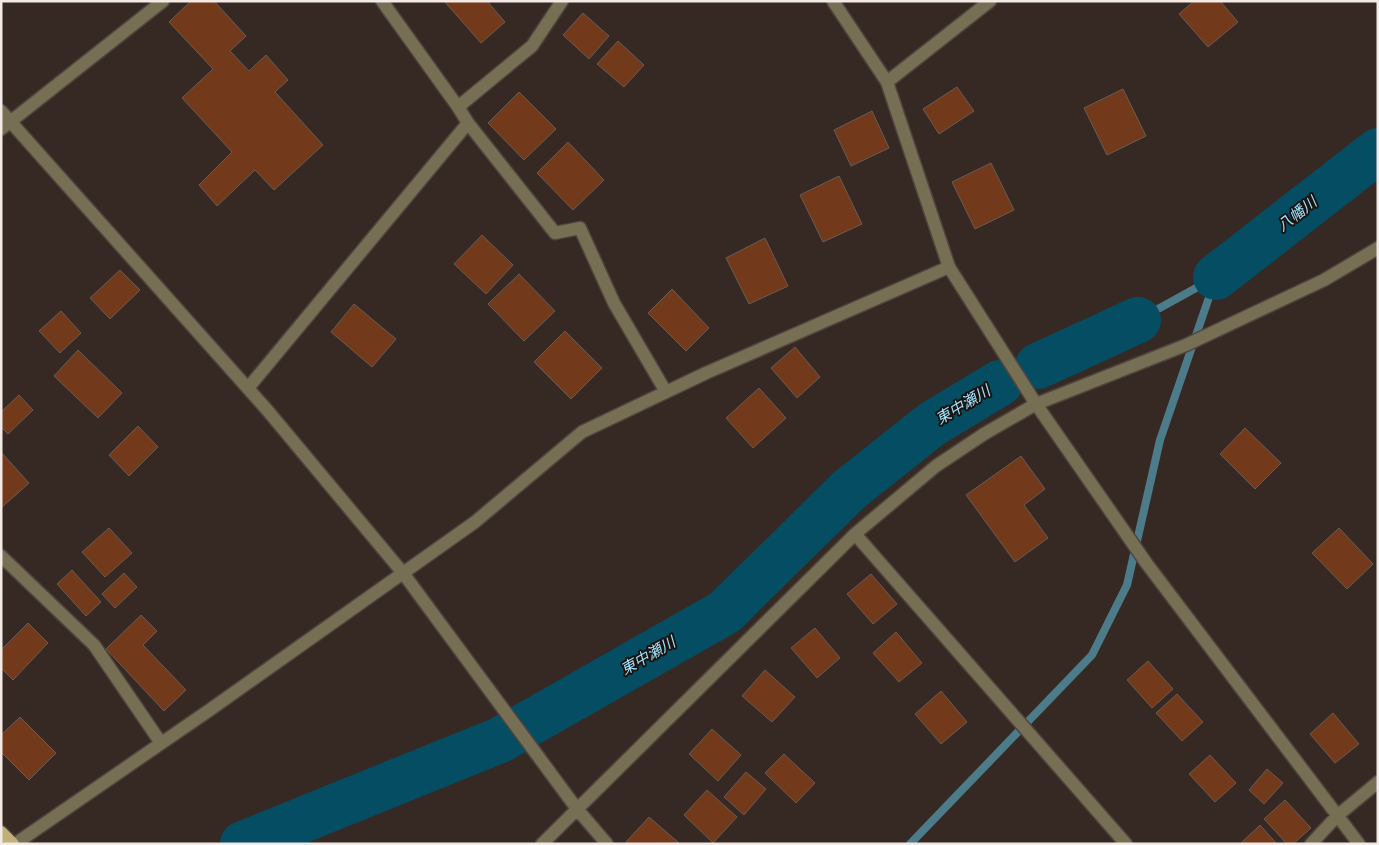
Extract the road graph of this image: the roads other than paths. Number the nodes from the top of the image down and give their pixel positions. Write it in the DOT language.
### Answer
graph roads {
  1 [pos="164,1"];
  2 [pos="382,1"];
  3 [pos="562,1"];
  4 [pos="834,1"];
  5 [pos="990,1"];
  6 [pos="887,82"];
  7 [pos="458,107"];
  8 [pos="1,111"];
  9 [pos="468,123"];
  10 [pos="6,126"];
  11 [pos="1378,248"];
  12 [pos="949,267"];
  13 [pos="248,388"];
  14 [pos="666,392"];
  15 [pos="1036,404"];
  16 [pos="855,534"];
  17 [pos="1,556"];
  18 [pos="403,573"];
  19 [pos="161,743"];
  20 [pos="1378,782"];
  21 [pos="577,809"];
  22 [pos="1337,816"];
  23 [pos="1,832"];
  24 [pos="14,844"];
  25 [pos="542,844"];
  26 [pos="607,844"];
  27 [pos="1126,844"];
  28 [pos="1311,844"];
  29 [pos="1359,844"];
  1 -- 10 [label="street"];
  2 -- 7 [label="street"];
  3 -- 7 [label="street"];
  4 -- 6 [label="street"];
  5 -- 6 [label="street"];
  6 -- 12 [label="street"];
  7 -- 9 [label="street"];
  8 -- 10 [label="street"];
  9 -- 13 [label="street"];
  9 -- 14 [label="street"];
  10 -- 13 [label="street"];
  11 -- 15 [label="street"];
  12 -- 14 [label="street"];
  12 -- 15 [label="street"];
  13 -- 18 [label="street"];
  14 -- 18 [label="street"];
  15 -- 16 [label="street"];
  15 -- 22 [label="street"];
  16 -- 21 [label="street"];
  16 -- 27 [label="street"];
  17 -- 19 [label="street"];
  18 -- 19 [label="street"];
  18 -- 21 [label="street"];
  19 -- 24 [label="street"];
  20 -- 22 [label="street"];
  21 -- 25 [label="street"];
  21 -- 26 [label="street"];
  22 -- 28 [label="street"];
  22 -- 29 [label="street"];
  23 -- 24 [label="main road"];
}
